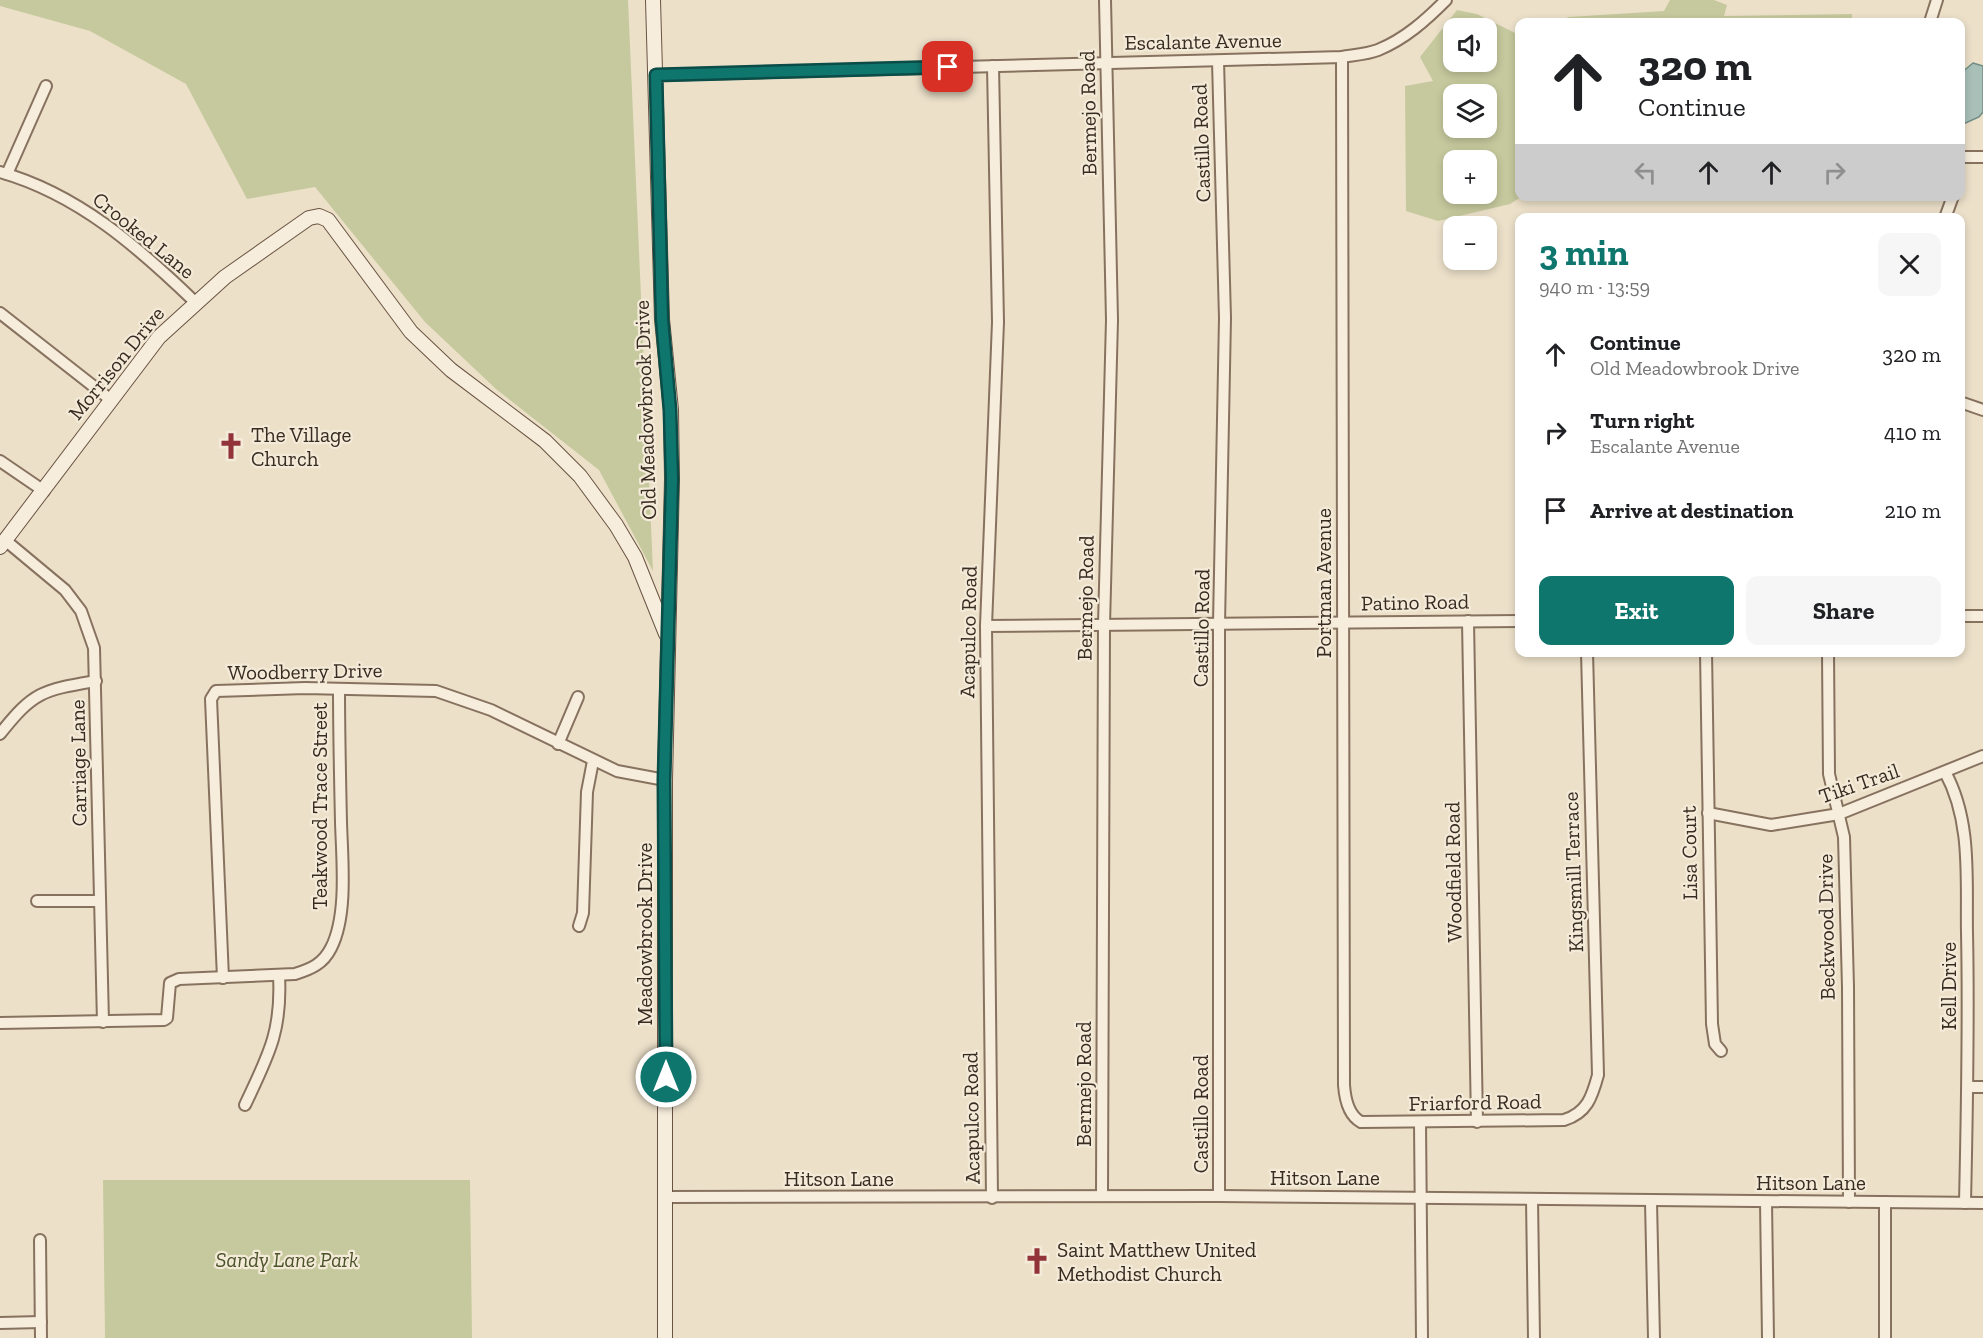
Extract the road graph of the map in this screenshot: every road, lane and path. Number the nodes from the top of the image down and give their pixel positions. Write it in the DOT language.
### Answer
graph roads {
  1 [pos="653,0"];
  2 [pos="1105,0"];
  3 [pos="1446,0"];
  4 [pos="1937,0"];
  5 [pos="1931,18"];
  6 [pos="1342,57"];
  7 [pos="1218,61"];
  8 [pos="1106,63"];
  9 [pos="993,66"];
  10 [pos="656,75"];
  11 [pos="46,86"];
  12 [pos="1965,157"];
  13 [pos="1983,157"];
  14 [pos="3,173"];
  15 [pos="195,302"];
  16 [pos="0,313"];
  17 [pos="111,400"];
  18 [pos="1965,404"];
  19 [pos="1983,410"];
  20 [pos="0,461"];
  21 [pos="44,491"];
  22 [pos="2,544"];
  23 [pos="1965,616"];
  24 [pos="1983,616"];
  25 [pos="1468,621"];
  26 [pos="1515,621"];
  27 [pos="1342,623"];
  28 [pos="1220,624"];
  29 [pos="1104,625"];
  30 [pos="986,626"];
  31 [pos="668,639"];
  32 [pos="1587,657"];
  33 [pos="1706,657"];
  34 [pos="1828,657"];
  35 [pos="96,681"];
  36 [pos="339,689"];
  37 [pos="578,697"];
  38 [pos="0,734"];
  39 [pos="558,744"];
  40 [pos="1983,756"];
  41 [pos="593,761"];
  42 [pos="1945,772"];
  43 [pos="664,780"];
  44 [pos="1708,813"];
  45 [pos="1839,814"];
  46 [pos="37,901"];
  47 [pos="100,901"];
  48 [pos="579,926"];
  49 [pos="279,976"];
  50 [pos="224,978"];
  51 [pos="104,1022"];
  52 [pos="0,1023"];
  53 [pos="1721,1051"];
  54 [pos="1968,1087"];
  55 [pos="1983,1087"];
  56 [pos="1594,1090"];
  57 [pos="245,1105"];
  58 [pos="1348,1108"];
  59 [pos="1477,1122"];
  60 [pos="1420,1123"];
  61 [pos="1102,1196"];
  62 [pos="1219,1196"];
  63 [pos="666,1197"];
  64 [pos="1421,1197"];
  65 [pos="992,1198"];
  66 [pos="1532,1199"];
  67 [pos="1651,1202"];
  68 [pos="1766,1202"];
  69 [pos="1848,1202"];
  70 [pos="1885,1202"];
  71 [pos="1965,1203"];
  72 [pos="1983,1203"];
  73 [pos="40,1240"];
  74 [pos="40,1322"];
  75 [pos="0,1323"];
  76 [pos="41,1338"];
  77 [pos="665,1338"];
  78 [pos="1422,1338"];
  79 [pos="1534,1338"];
  80 [pos="1654,1338"];
  81 [pos="1768,1338"];
  82 [pos="1885,1338"];
  1 -- 10 [label="main road, Old Meadowbrook Drive"];
  2 -- 8 [label="street, Bermejo Road"];
  3 -- 6 [label="street, Escalante Avenue"];
  4 -- 5 [label="street"];
  6 -- 7 [label="street, Escalante Avenue"];
  6 -- 27 [label="street, Portman Avenue"];
  7 -- 8 [label="street, Escalante Avenue"];
  7 -- 28 [label="street, Castillo Road"];
  8 -- 9 [label="street, Escalante Avenue"];
  8 -- 29 [label="street, Bermejo Road"];
  9 -- 10 [label="street, Escalante Avenue"];
  9 -- 30 [label="street, Acapulco Road"];
  10 -- 31 [label="main road, Old Meadowbrook Drive"];
  11 -- 14 [label="street"];
  12 -- 13 [label="street"];
  14 -- 15 [label="street, Crooked Lane"];
  15 -- 17 [label="main road, Morrison Drive"];
  15 -- 31 [label="main road, Morrison Drive"];
  16 -- 17 [label="street"];
  17 -- 21 [label="main road, Morrison Drive"];
  18 -- 19 [label="street"];
  20 -- 21 [label="street"];
  21 -- 22 [label="main road, Morrison Drive"];
  22 -- 35 [label="street, Carriage Lane"];
  23 -- 24 [label="street"];
  25 -- 26 [label="street, Patino Road"];
  25 -- 27 [label="street, Patino Road"];
  25 -- 59 [label="street, Woodfield Road"];
  27 -- 28 [label="street, Patino Road"];
  27 -- 58 [label="street, Portman Avenue"];
  28 -- 29 [label="street, Patino Road"];
  28 -- 62 [label="street, Castillo Road"];
  29 -- 30 [label="street, Patino Road"];
  29 -- 61 [label="street, Bermejo Road"];
  30 -- 65 [label="street, Acapulco Road"];
  31 -- 43 [label="main road, Meadowbrook Drive"];
  32 -- 56 [label="street, Kingsmill Terrace"];
  33 -- 44 [label="street, Lisa Court"];
  34 -- 45 [label="street, Beckwood Drive"];
  35 -- 38 [label="street"];
  35 -- 47 [label="street, Carriage Lane"];
  36 -- 39 [label="street, Woodberry Drive"];
  36 -- 49 [label="street, Teakwood Trace Street"];
  36 -- 50 [label="street, Woodberry Drive"];
  37 -- 39 [label="street"];
  39 -- 41 [label="street, Woodberry Drive"];
  40 -- 42 [label="street, Tiki Trail"];
  41 -- 43 [label="street, Woodberry Drive"];
  41 -- 48 [label="street"];
  42 -- 45 [label="street, Tiki Trail"];
  42 -- 54 [label="street, Kell Drive"];
  43 -- 63 [label="main road, Meadowbrook Drive"];
  44 -- 45 [label="street, Tiki Trail"];
  44 -- 53 [label="street, Lisa Court"];
  45 -- 69 [label="street, Beckwood Drive"];
  46 -- 47 [label="street"];
  47 -- 51 [label="street, Carriage Lane"];
  49 -- 50 [label="street, Teakwood Trace Street"];
  49 -- 57 [label="street"];
  50 -- 51 [label="street, Teakwood Trace Street"];
  51 -- 52 [label="street"];
  54 -- 55 [label="street"];
  54 -- 71 [label="street, Kell Drive"];
  56 -- 59 [label="street, Friarford Road"];
  58 -- 60 [label="street, Friarford Road"];
  59 -- 60 [label="street, Friarford Road"];
  60 -- 64 [label="street"];
  61 -- 62 [label="street, Hitson Lane"];
  61 -- 65 [label="street, Hitson Lane"];
  62 -- 64 [label="street, Hitson Lane"];
  63 -- 65 [label="street, Hitson Lane"];
  63 -- 77 [label="main road, Meadowbrook Drive"];
  64 -- 66 [label="street, Hitson Lane"];
  64 -- 78 [label="street"];
  66 -- 67 [label="street, Hitson Lane"];
  66 -- 79 [label="street"];
  67 -- 68 [label="street, Hitson Lane"];
  67 -- 80 [label="street"];
  68 -- 69 [label="street, Hitson Lane"];
  68 -- 81 [label="street"];
  69 -- 70 [label="street, Hitson Lane"];
  70 -- 71 [label="street, Hitson Lane"];
  70 -- 82 [label="street"];
  71 -- 72 [label="street, Hitson Lane"];
  73 -- 74 [label="street"];
  74 -- 75 [label="street"];
  74 -- 76 [label="street"];
}
